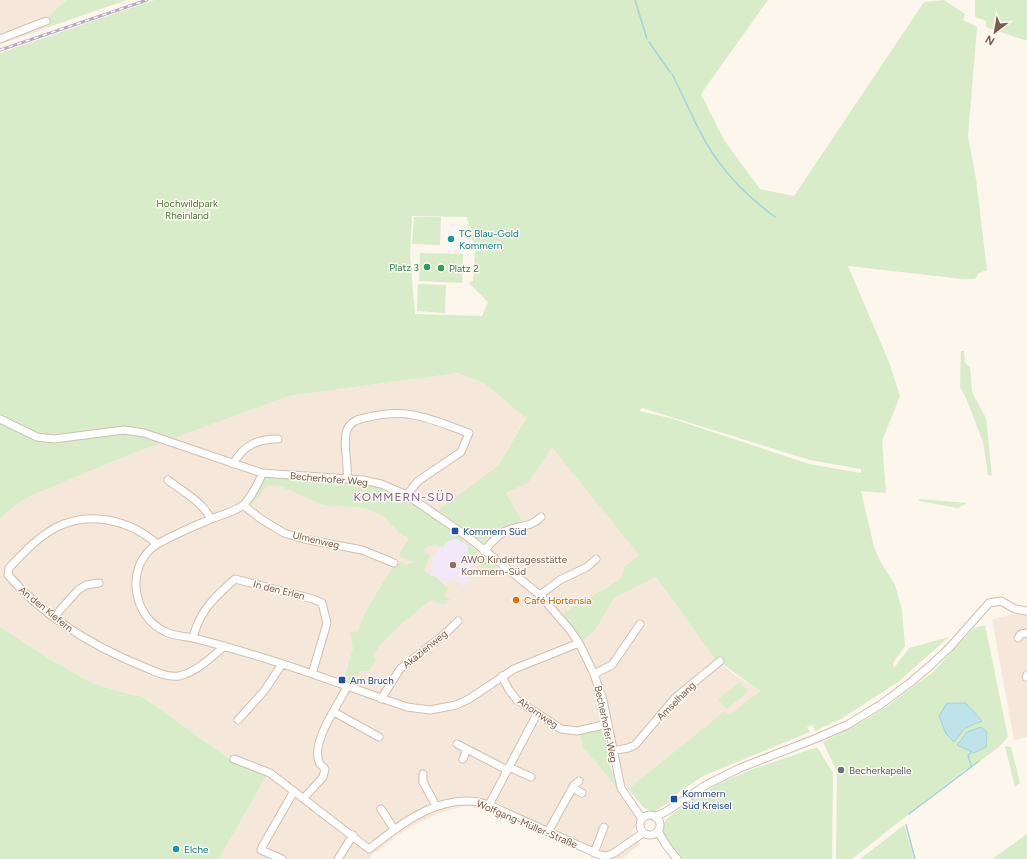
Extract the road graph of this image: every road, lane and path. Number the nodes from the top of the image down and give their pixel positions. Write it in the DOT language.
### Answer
graph roads {
  1 [pos="46,21"];
  2 [pos="0,39"];
  3 [pos="0,419"];
  4 [pos="278,439"];
  5 [pos="233,464"];
  6 [pos="262,473"];
  7 [pos="347,479"];
  8 [pos="168,480"];
  9 [pos="406,495"];
  10 [pos="243,505"];
  11 [pos="541,517"];
  12 [pos="211,519"];
  13 [pos="157,544"];
  14 [pos="484,551"];
  15 [pos="596,559"];
  16 [pos="394,563"];
  17 [pos="99,583"];
  18 [pos="540,595"];
  19 [pos="1027,611"];
  20 [pos="54,617"];
  21 [pos="458,620"];
  22 [pos="640,624"];
  23 [pos="1027,633"];
  24 [pos="193,638"];
  25 [pos="1018,638"];
  26 [pos="578,643"];
  27 [pos="225,646"];
  28 [pos="720,661"];
  29 [pos="282,664"];
  30 [pos="312,674"];
  31 [pos="594,674"];
  32 [pos="502,676"];
  33 [pos="347,687"];
  34 [pos="381,699"];
  35 [pos="334,712"];
  36 [pos="537,714"];
  37 [pos="238,720"];
  38 [pos="608,724"];
  39 [pos="379,737"];
  40 [pos="457,744"];
  41 [pos="467,749"];
  42 [pos="612,751"];
  43 [pos="463,759"];
  44 [pos="234,760"];
  45 [pos="508,768"];
  46 [pos="423,774"];
  47 [pos="531,777"];
  48 [pos="579,782"];
  49 [pos="572,788"];
  50 [pos="294,791"];
  51 [pos="582,793"];
  52 [pos="304,798"];
  53 [pos="489,805"];
  54 [pos="436,806"];
  55 [pos="381,809"];
  56 [pos="644,817"];
  57 [pos="657,819"];
  58 [pos="604,827"];
  59 [pos="394,829"];
  60 [pos="642,831"];
  61 [pos="548,832"];
  62 [pos="656,833"];
  63 [pos="353,835"];
  64 [pos="594,853"];
  65 [pos="282,859"];
  66 [pos="338,859"];
  67 [pos="677,859"];
  1 -- 2 [label="street"];
  3 -- 5 [label="street, Becherhofer Weg"];
  4 -- 5 [label="street"];
  5 -- 6 [label="street, Becherhofer Weg"];
  6 -- 7 [label="street, Becherhofer Weg"];
  6 -- 10 [label="street"];
  7 -- 9 [label="street, Becherhofer Weg"];
  7 -- 9 [label="street"];
  8 -- 12 [label="street"];
  9 -- 14 [label="street, Becherhofer Weg"];
  10 -- 12 [label="street"];
  10 -- 16 [label="street, Ulmenweg"];
  11 -- 14 [label="street"];
  12 -- 13 [label="street"];
  13 -- 20 [label="street, An den Kiefern"];
  13 -- 24 [label="street"];
  14 -- 18 [label="street, Becherhofer Weg"];
  15 -- 18 [label="street"];
  17 -- 20 [label="street"];
  18 -- 26 [label="street, Becherhofer Weg"];
  19 -- 57 [label="street"];
  20 -- 27 [label="street, An den Kiefern"];
  21 -- 34 [label="street, Akazienweg"];
  22 -- 31 [label="street"];
  23 -- 25 [label="street"];
  24 -- 27 [label="street"];
  24 -- 30 [label="street, In den Erlen"];
  26 -- 31 [label="street, Becherhofer Weg"];
  26 -- 32 [label="street"];
  27 -- 29 [label="street"];
  28 -- 42 [label="street, Amselhang"];
  29 -- 30 [label="street"];
  29 -- 37 [label="street"];
  30 -- 33 [label="street"];
  31 -- 38 [label="street, Becherhofer Weg"];
  32 -- 34 [label="street"];
  32 -- 36 [label="street, Ahornweg"];
  33 -- 34 [label="street"];
  33 -- 35 [label="street"];
  35 -- 39 [label="street"];
  35 -- 52 [label="street"];
  36 -- 38 [label="street, Ahornweg"];
  36 -- 45 [label="street"];
  38 -- 42 [label="street, Becherhofer Weg"];
  40 -- 41 [label="street"];
  41 -- 43 [label="street"];
  41 -- 45 [label="street"];
  42 -- 56 [label="street, Becherhofer Weg"];
  44 -- 50 [label="street"];
  45 -- 47 [label="street"];
  45 -- 53 [label="street"];
  46 -- 54 [label="street"];
  48 -- 49 [label="street"];
  49 -- 51 [label="street"];
  49 -- 61 [label="street"];
  50 -- 52 [label="street"];
  50 -- 65 [label="street"];
  52 -- 63 [label="street"];
  53 -- 54 [label="street, Wolfgang-Müller-Straße"];
  53 -- 61 [label="street, Wolfgang-Müller-Straße"];
  54 -- 59 [label="street, Wolfgang-Müller-Straße"];
  55 -- 59 [label="street"];
  56 -- 57 [label="street"];
  56 -- 60 [label="street"];
  57 -- 62 [label="street"];
  58 -- 64 [label="street"];
  59 -- 63 [label="street, Wolfgang-Müller-Straße"];
  60 -- 62 [label="street"];
  60 -- 64 [label="street, Wolfgang-Müller-Straße"];
  61 -- 64 [label="street, Wolfgang-Müller-Straße"];
  62 -- 67 [label="street"];
  63 -- 66 [label="street"];
}
